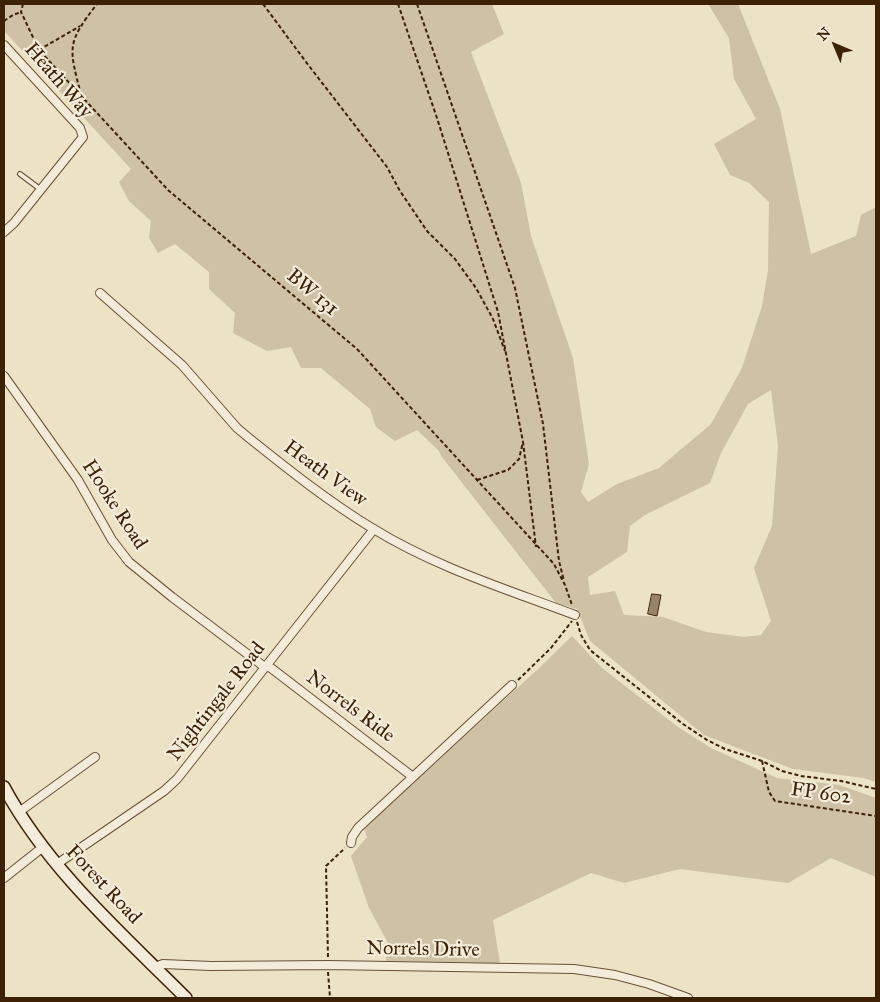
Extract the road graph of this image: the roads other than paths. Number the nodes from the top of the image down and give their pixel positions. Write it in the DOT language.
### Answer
graph roads {
  1 [pos="4,44"];
  2 [pos="20,174"];
  3 [pos="41,190"];
  4 [pos="4,232"];
  5 [pos="100,293"];
  6 [pos="4,376"];
  7 [pos="374,529"];
  8 [pos="575,615"];
  9 [pos="266,666"];
  10 [pos="512,685"];
  11 [pos="95,757"];
  12 [pos="413,777"];
  13 [pos="4,787"];
  14 [pos="19,812"];
  15 [pos="351,843"];
  16 [pos="43,847"];
  17 [pos="57,864"];
  18 [pos="4,878"];
  19 [pos="155,967"];
  20 [pos="186,998"];
  21 [pos="688,998"];
  1 -- 3 [label="street, Heath Way"];
  2 -- 3 [label="lane"];
  3 -- 4 [label="street, Heath Way"];
  5 -- 7 [label="street, Heath View"];
  6 -- 9 [label="street, Hooke Road"];
  7 -- 8 [label="street, Heath View"];
  7 -- 9 [label="street, Nightingale Road"];
  9 -- 12 [label="street, Norrels Ride"];
  9 -- 17 [label="street, Nightingale Road"];
  10 -- 12 [label="street"];
  11 -- 14 [label="street"];
  12 -- 15 [label="street"];
  13 -- 14 [label="street, Forest Road"];
  14 -- 16 [label="street, Forest Road"];
  16 -- 17 [label="street, Forest Road"];
  16 -- 18 [label="street"];
  17 -- 19 [label="street, Forest Road"];
  19 -- 20 [label="street, Forest Road"];
  19 -- 21 [label="street, Norrels Drive"];
}
